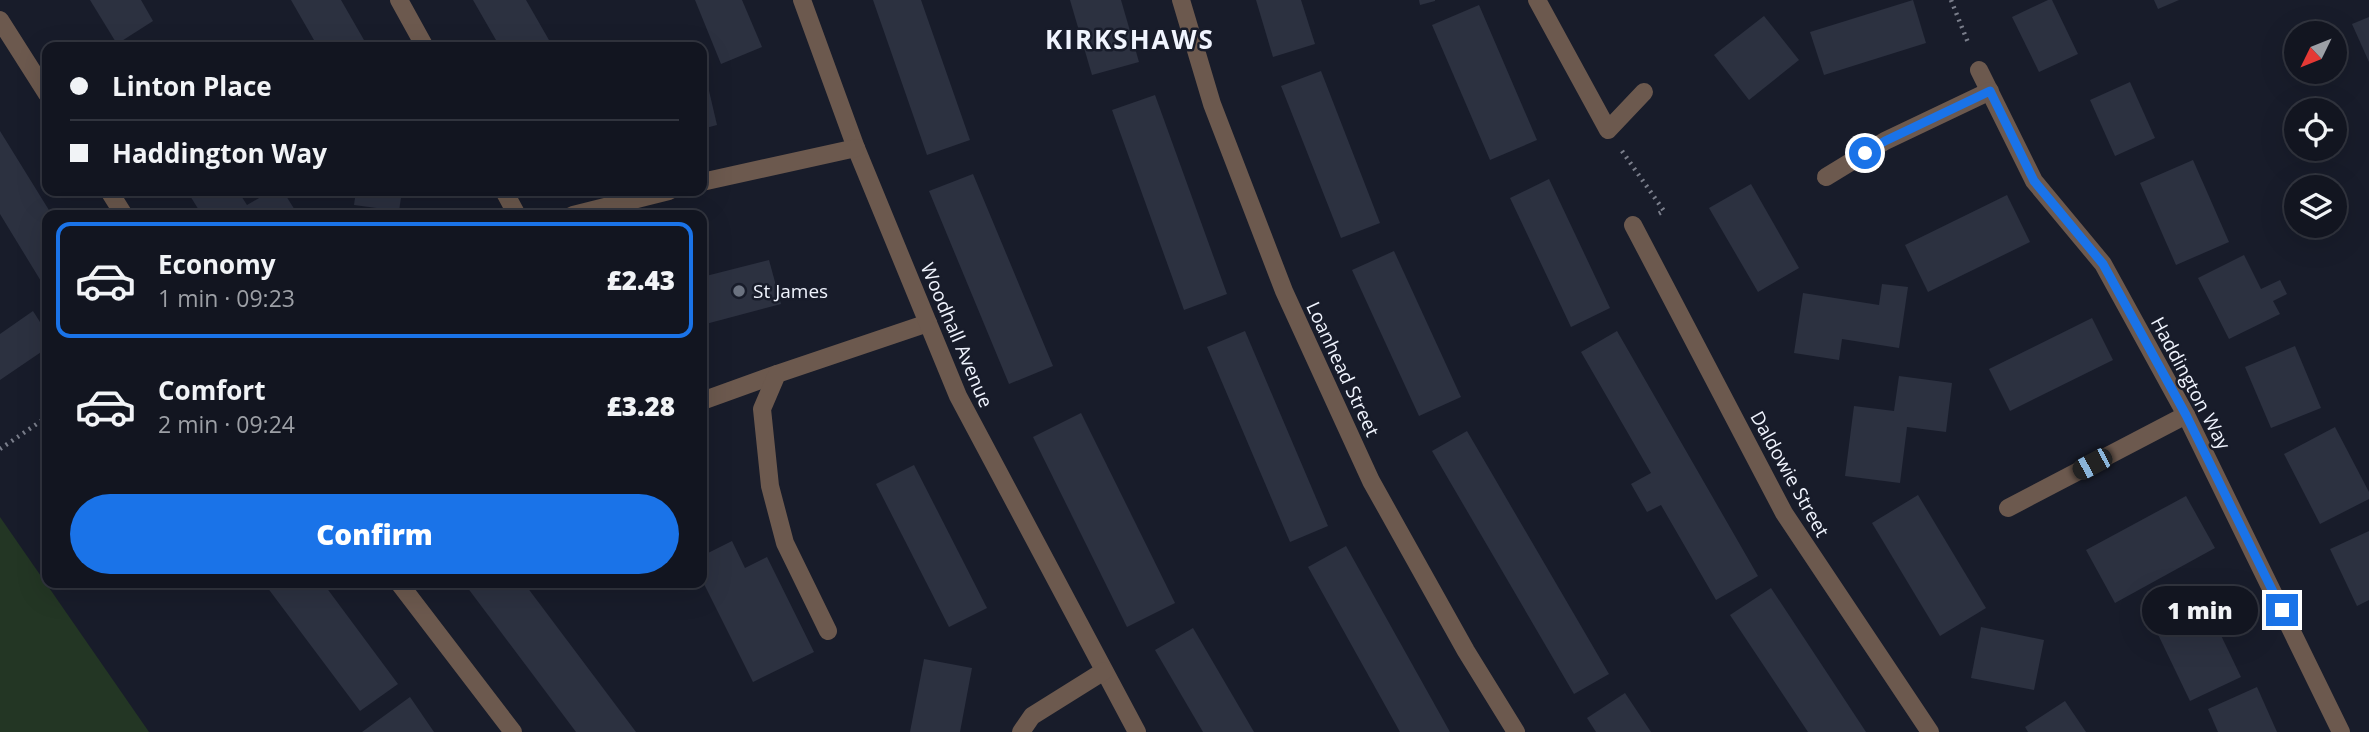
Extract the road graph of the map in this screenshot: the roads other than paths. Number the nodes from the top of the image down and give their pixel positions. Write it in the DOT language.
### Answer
graph roads {
  1 [pos="399,0"];
  2 [pos="802,0"];
  3 [pos="1181,0"];
  4 [pos="1537,0"];
  5 [pos="0,20"];
  6 [pos="422,42"];
  7 [pos="1979,70"];
  8 [pos="42,86"];
  9 [pos="1990,91"];
  10 [pos="1644,92"];
  11 [pos="856,148"];
  12 [pos="1826,177"];
  13 [pos="707,181"];
  14 [pos="649,196"];
  15 [pos="593,210"];
  16 [pos="1633,225"];
  17 [pos="928,323"];
  18 [pos="777,374"];
  19 [pos="707,399"];
  20 [pos="2186,415"];
  21 [pos="2008,509"];
  22 [pos="403,588"];
  23 [pos="828,631"];
  24 [pos="1104,671"];
  25 [pos="513,732"];
  26 [pos="1021,732"];
  27 [pos="1137,732"];
  28 [pos="1516,732"];
  29 [pos="1930,732"];
  30 [pos="2341,732"];
  1 -- 6 [label="street"];
  2 -- 11 [label="street, Woodhall Avenue"];
  3 -- 28 [label="street, Loanhead Street"];
  4 -- 10 [label="street"];
  5 -- 8 [label="street"];
  7 -- 9 [label="street, Haddington Way"];
  9 -- 12 [label="street"];
  9 -- 20 [label="street, Haddington Way"];
  11 -- 13 [label="street"];
  11 -- 17 [label="street, Woodhall Avenue"];
  14 -- 15 [label="street"];
  16 -- 29 [label="street, Daldowie Street"];
  17 -- 18 [label="street"];
  17 -- 24 [label="street, Woodhall Avenue"];
  18 -- 19 [label="street"];
  18 -- 23 [label="street"];
  20 -- 21 [label="street"];
  20 -- 30 [label="street, Haddington Way"];
  22 -- 25 [label="street"];
  24 -- 26 [label="street"];
  24 -- 27 [label="street, Woodhall Avenue"];
}
